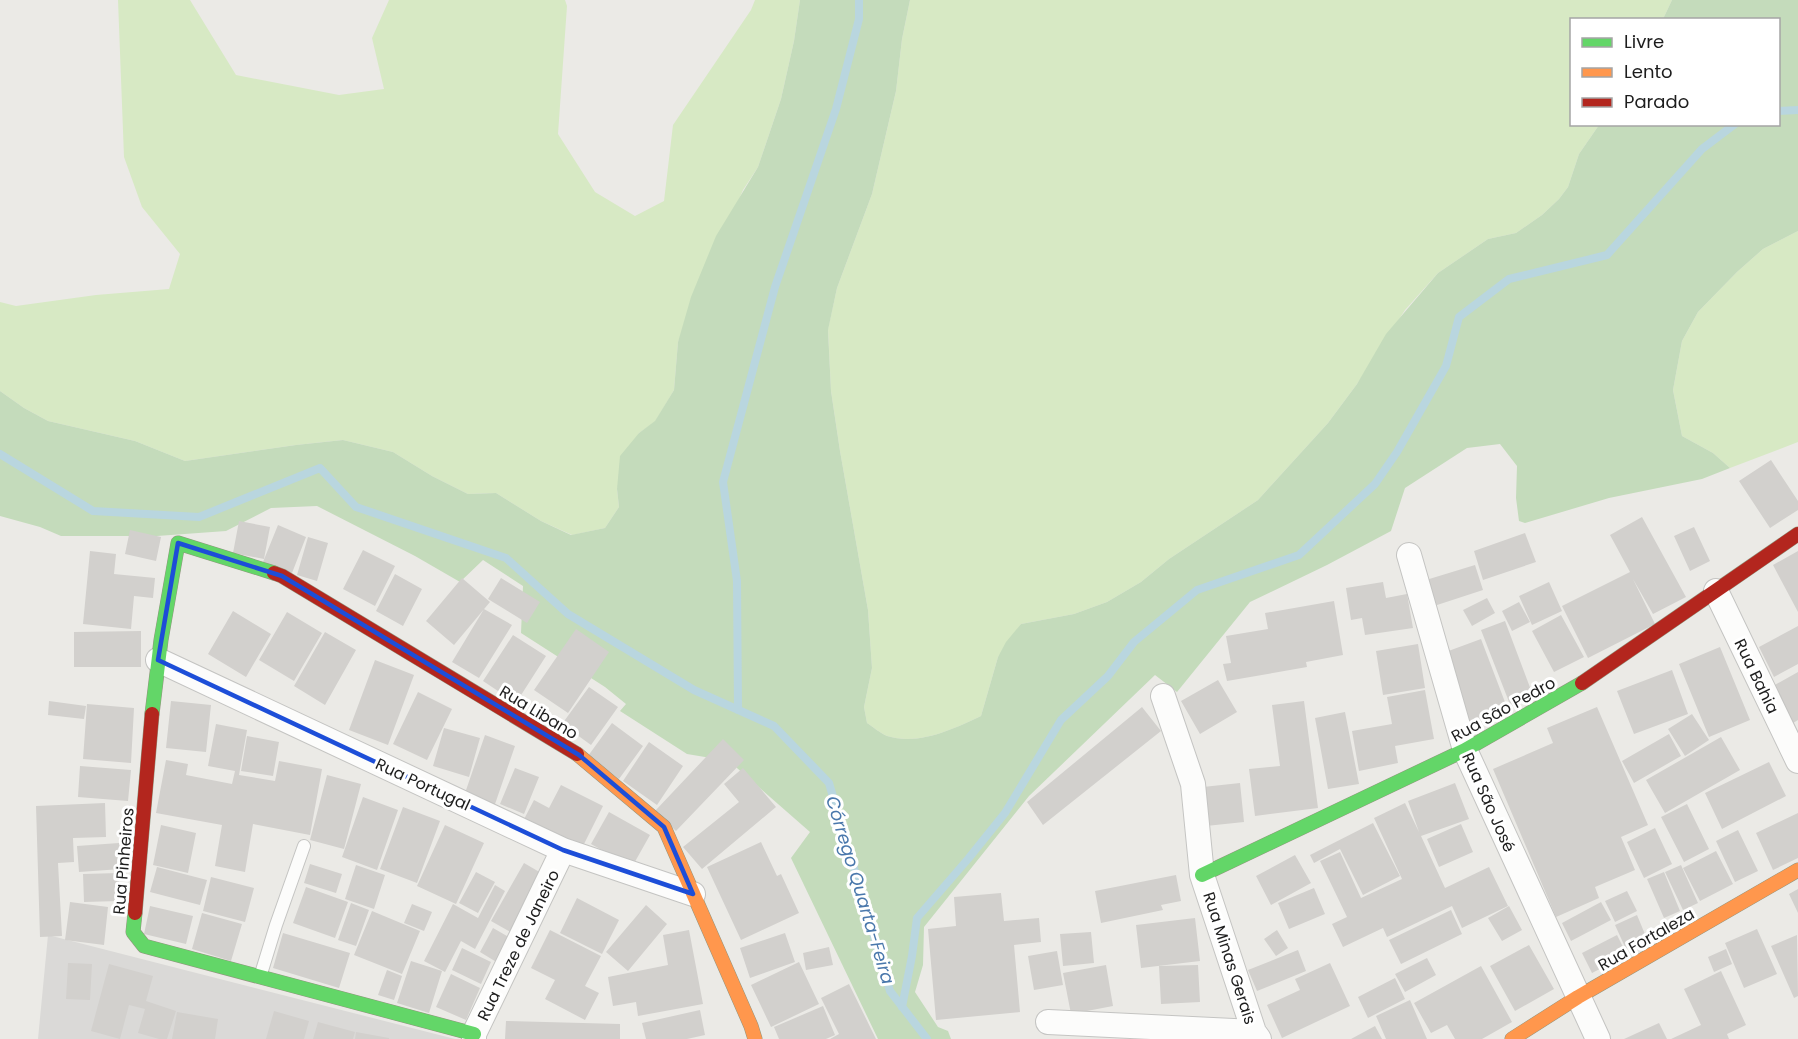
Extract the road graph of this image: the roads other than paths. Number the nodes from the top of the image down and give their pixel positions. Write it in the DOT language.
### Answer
graph roads {
  1 [pos="1798,534"];
  2 [pos="178,543"];
  3 [pos="1409,555"];
  4 [pos="1716,591"];
  5 [pos="158,660"];
  6 [pos="1163,696"];
  7 [pos="1465,750"];
  8 [pos="1798,761"];
  9 [pos="304,846"];
  10 [pos="563,850"];
  11 [pos="1798,870"];
  12 [pos="1202,875"];
  13 [pos="693,894"];
  14 [pos="260,978"];
  15 [pos="1578,998"];
  16 [pos="1048,1022"];
  17 [pos="1257,1035"];
  18 [pos="474,1037"];
  19 [pos="755,1039"];
  20 [pos="1512,1039"];
  21 [pos="1598,1039"];
  1 -- 4 [label="street, Rua São Pedro"];
  2 -- 5 [label="street, Rua Pinheiros"];
  2 -- 13 [label="street, Rua Libano"];
  3 -- 7 [label="street, Rua São José"];
  4 -- 7 [label="street, Rua São Pedro"];
  4 -- 8 [label="street, Rua Bahia"];
  5 -- 10 [label="street, Rua Portugal"];
  5 -- 14 [label="street, Rua Pinheiros"];
  6 -- 12 [label="street, Rua Minas Gerais"];
  7 -- 12 [label="street, Rua São Pedro"];
  7 -- 15 [label="street, Rua São José"];
  9 -- 14 [label="lane"];
  10 -- 13 [label="street, Rua Portugal"];
  10 -- 18 [label="street, Rua Treze de Janeiro"];
  11 -- 15 [label="street, Rua Fortaleza"];
  12 -- 17 [label="street, Rua Minas Gerais"];
  13 -- 19 [label="street, Rua Libano"];
  14 -- 18 [label="street, Rua Pinheiros"];
  15 -- 20 [label="street, Rua Fortaleza"];
  15 -- 21 [label="street, Rua São José"];
  16 -- 17 [label="street"];
}
